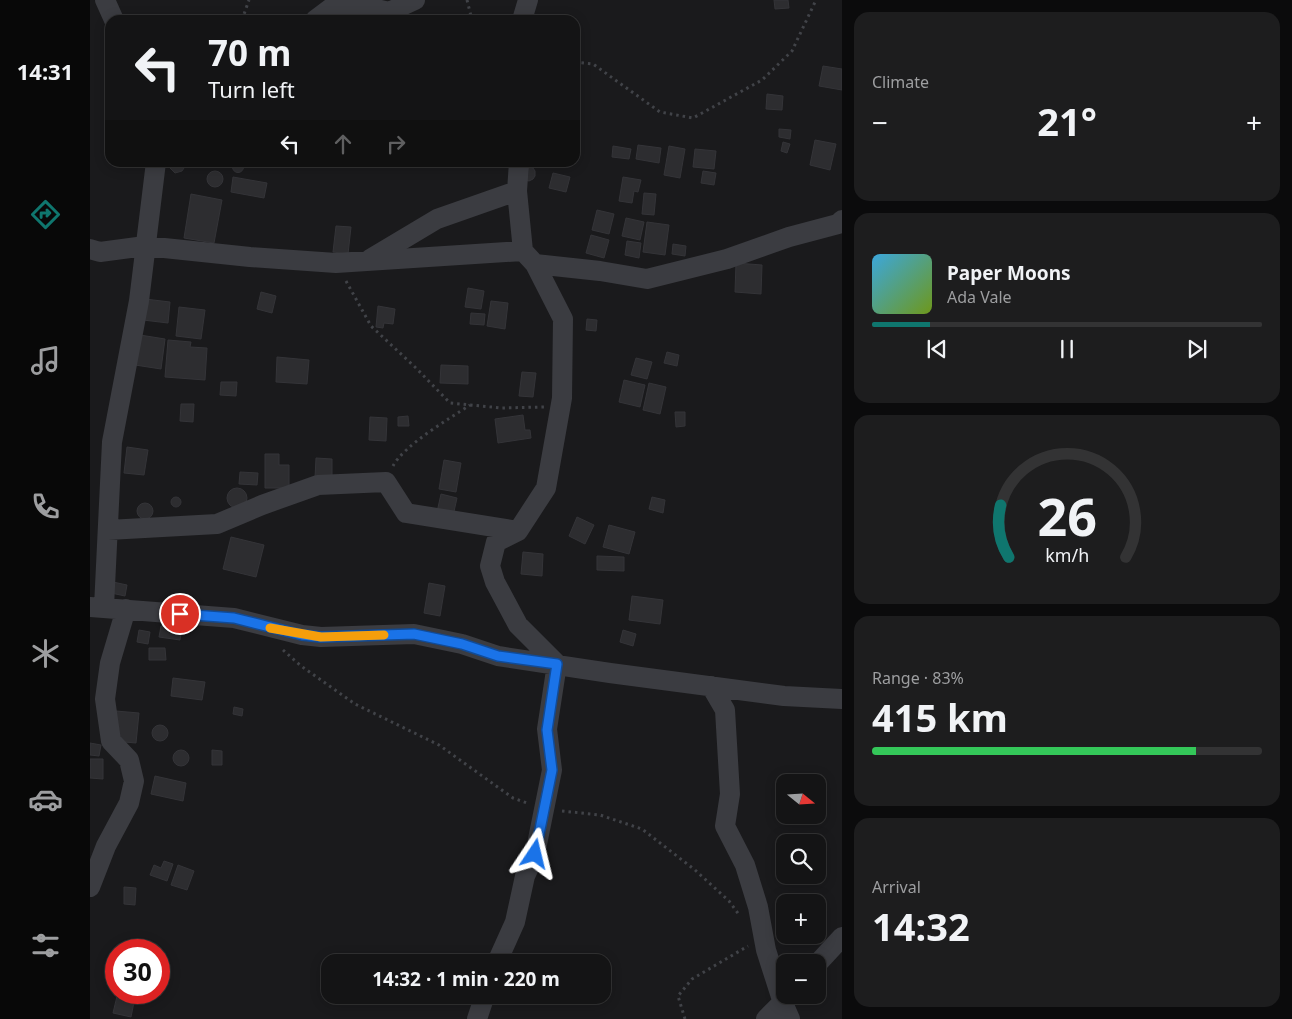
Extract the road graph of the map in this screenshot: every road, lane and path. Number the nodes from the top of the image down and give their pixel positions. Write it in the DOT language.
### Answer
graph roads {
  1 [pos="106,0"];
  2 [pos="249,0"];
  3 [pos="415,0"];
  4 [pos="467,0"];
  5 [pos="528,0"];
  6 [pos="816,0"];
  7 [pos="112,15"];
  8 [pos="244,15"];
  9 [pos="322,15"];
  10 [pos="471,15"];
  11 [pos="524,15"];
  12 [pos="580,63"];
  13 [pos="155,167"];
  14 [pos="519,167"];
  15 [pos="517,190"];
  16 [pos="842,220"];
  17 [pos="145,246"];
  18 [pos="90,249"];
  19 [pos="529,257"];
  20 [pos="366,262"];
  21 [pos="336,263"];
  22 [pos="562,398"];
  23 [pos="470,405"];
  24 [pos="386,482"];
  25 [pos="108,530"];
  26 [pos="518,531"];
  27 [pos="97,607"];
  28 [pos="126,610"];
  29 [pos="281,648"];
  30 [pos="557,664"];
  31 [pos="711,686"];
  32 [pos="842,700"];
  33 [pos="543,809"];
  34 [pos="90,887"];
  35 [pos="740,916"];
  36 [pos="842,937"];
  37 [pos="764,938"];
  38 [pos="500,954"];
  39 [pos="826,954"];
  40 [pos="482,1004"];
  41 [pos="788,1006"];
  42 [pos="477,1019"];
  43 [pos="685,1019"];
  44 [pos="766,1019"];
  1 -- 7 [label="street"];
  2 -- 8 [label="path"];
  3 -- 9 [label="street"];
  4 -- 10 [label="path"];
  5 -- 11 [label="street"];
  6 -- 12 [label="path"];
  13 -- 17 [label="street"];
  14 -- 15 [label="street"];
  15 -- 19 [label="street"];
  15 -- 20 [label="street"];
  16 -- 19 [label="street"];
  17 -- 18 [label="street"];
  17 -- 21 [label="street"];
  17 -- 25 [label="street"];
  19 -- 20 [label="street"];
  19 -- 22 [label="street"];
  20 -- 21 [label="street"];
  21 -- 23 [label="path"];
  22 -- 23 [label="path"];
  22 -- 26 [label="street"];
  23 -- 24 [label="path"];
  24 -- 25 [label="street"];
  24 -- 26 [label="street"];
  25 -- 27 [label="street"];
  26 -- 30 [label="street"];
  27 -- 28 [label="street"];
  28 -- 30 [label="street"];
  28 -- 34 [label="street"];
  29 -- 33 [label="path"];
  30 -- 31 [label="street"];
  30 -- 33 [label="street"];
  31 -- 32 [label="street"];
  31 -- 37 [label="street"];
  33 -- 35 [label="path"];
  33 -- 38 [label="street"];
  36 -- 39 [label="street"];
  37 -- 41 [label="street"];
  37 -- 43 [label="path"];
  40 -- 42 [label="street"];
  41 -- 44 [label="street"];
}
